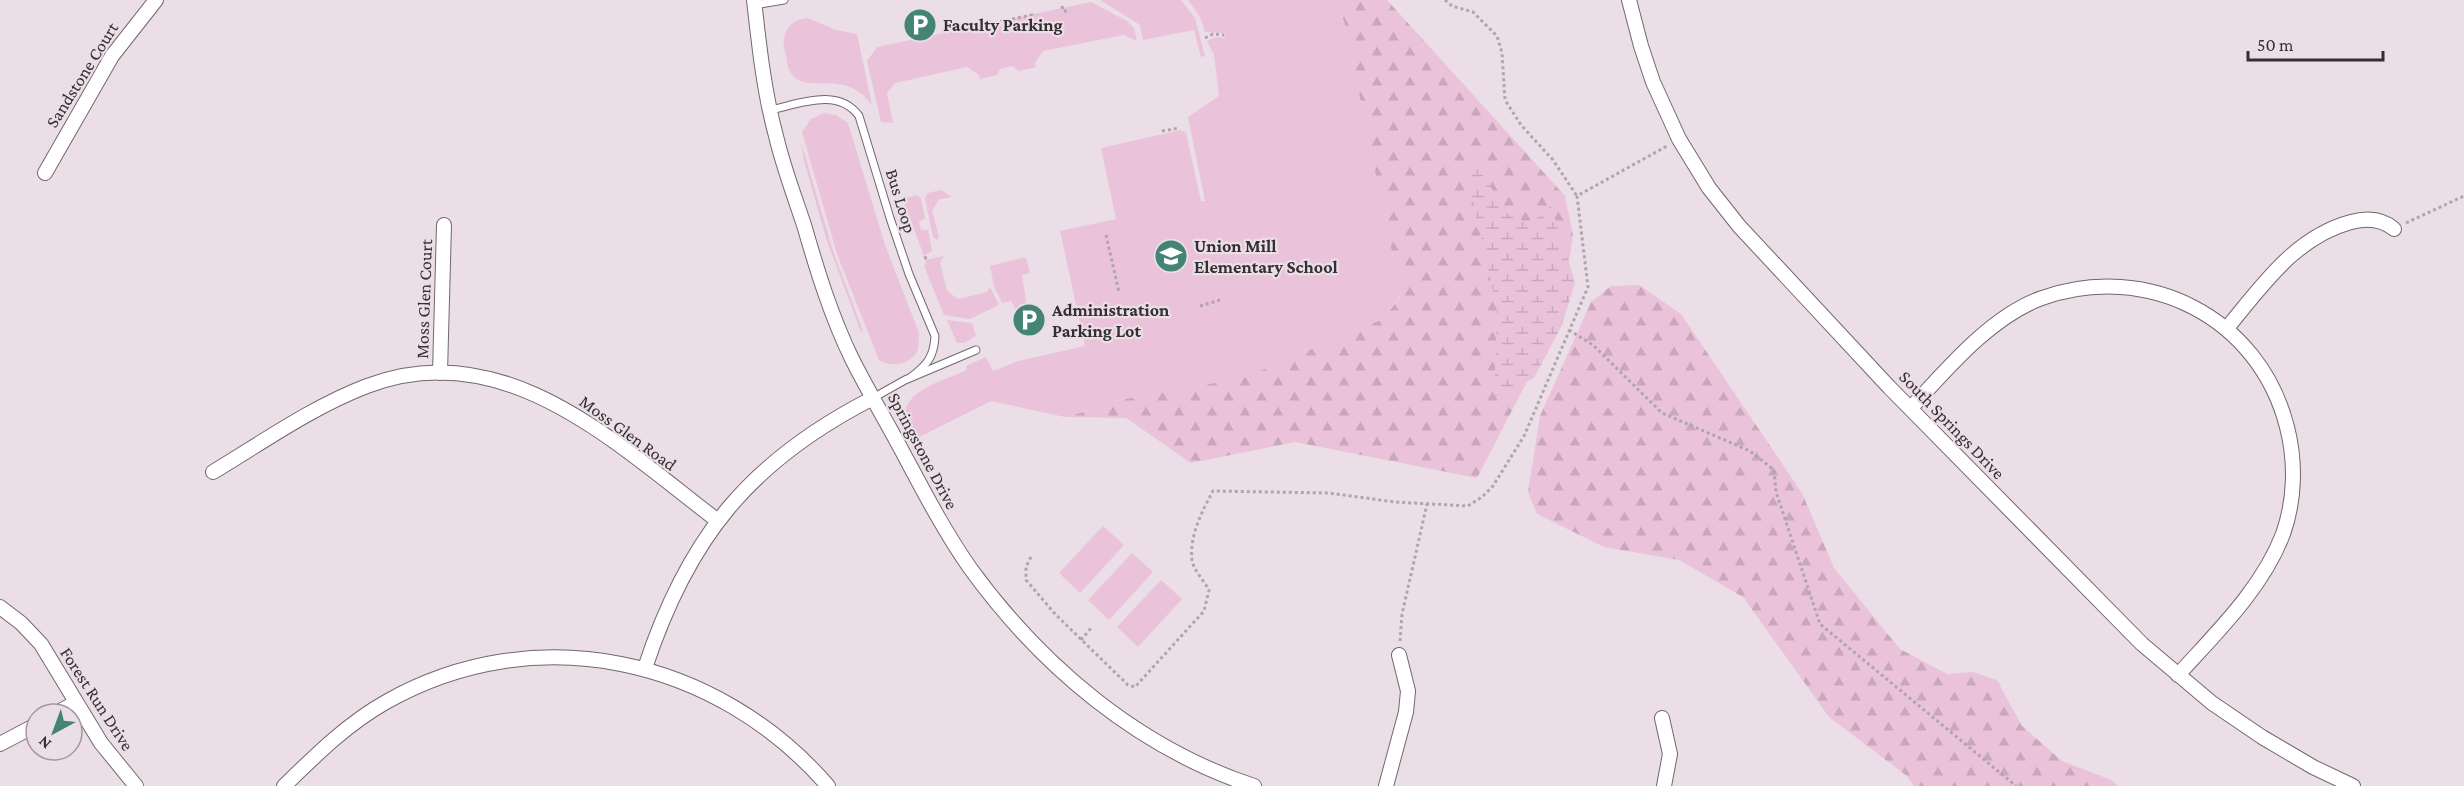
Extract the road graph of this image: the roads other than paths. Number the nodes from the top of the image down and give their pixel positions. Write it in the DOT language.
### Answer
graph roads {
  1 [pos="156,0"];
  2 [pos="784,0"];
  3 [pos="1629,0"];
  4 [pos="754,2"];
  5 [pos="770,110"];
  6 [pos="45,173"];
  7 [pos="444,225"];
  8 [pos="2394,229"];
  9 [pos="2227,328"];
  10 [pos="976,350"];
  11 [pos="440,373"];
  12 [pos="911,377"];
  13 [pos="873,398"];
  14 [pos="1911,408"];
  15 [pos="213,472"];
  16 [pos="718,521"];
  17 [pos="0,607"];
  18 [pos="1399,655"];
  19 [pos="645,668"];
  20 [pos="2178,675"];
  21 [pos="74,702"];
  22 [pos="84,717"];
  23 [pos="1662,718"];
  24 [pos="24,731"];
  25 [pos="0,744"];
  26 [pos="136,786"];
  27 [pos="284,786"];
  28 [pos="828,786"];
  29 [pos="1254,786"];
  30 [pos="1386,786"];
  31 [pos="1664,786"];
  32 [pos="2353,786"];
  1 -- 6 [label="street, Sandstone Court"];
  2 -- 4 [label="lane"];
  3 -- 14 [label="street, South Springs Drive"];
  4 -- 5 [label="street, Springstone Drive"];
  5 -- 12 [label="lane, Bus Loop"];
  5 -- 13 [label="street, Springstone Drive"];
  7 -- 11 [label="street, Moss Glen Court"];
  8 -- 9 [label="street"];
  9 -- 14 [label="street"];
  9 -- 20 [label="street"];
  10 -- 12 [label="lane"];
  11 -- 15 [label="street, Moss Glen Road"];
  11 -- 16 [label="street, Moss Glen Road"];
  12 -- 13 [label="lane"];
  13 -- 16 [label="street"];
  13 -- 29 [label="street, Springstone Drive"];
  14 -- 20 [label="street, South Springs Drive"];
  16 -- 19 [label="street"];
  17 -- 21 [label="street, Forest Run Drive"];
  18 -- 30 [label="street"];
  19 -- 27 [label="street"];
  19 -- 28 [label="street"];
  20 -- 32 [label="street, South Springs Drive"];
  22 -- 26 [label="street, Forest Run Drive"];
  23 -- 31 [label="street"];
  24 -- 25 [label="street"];
}
